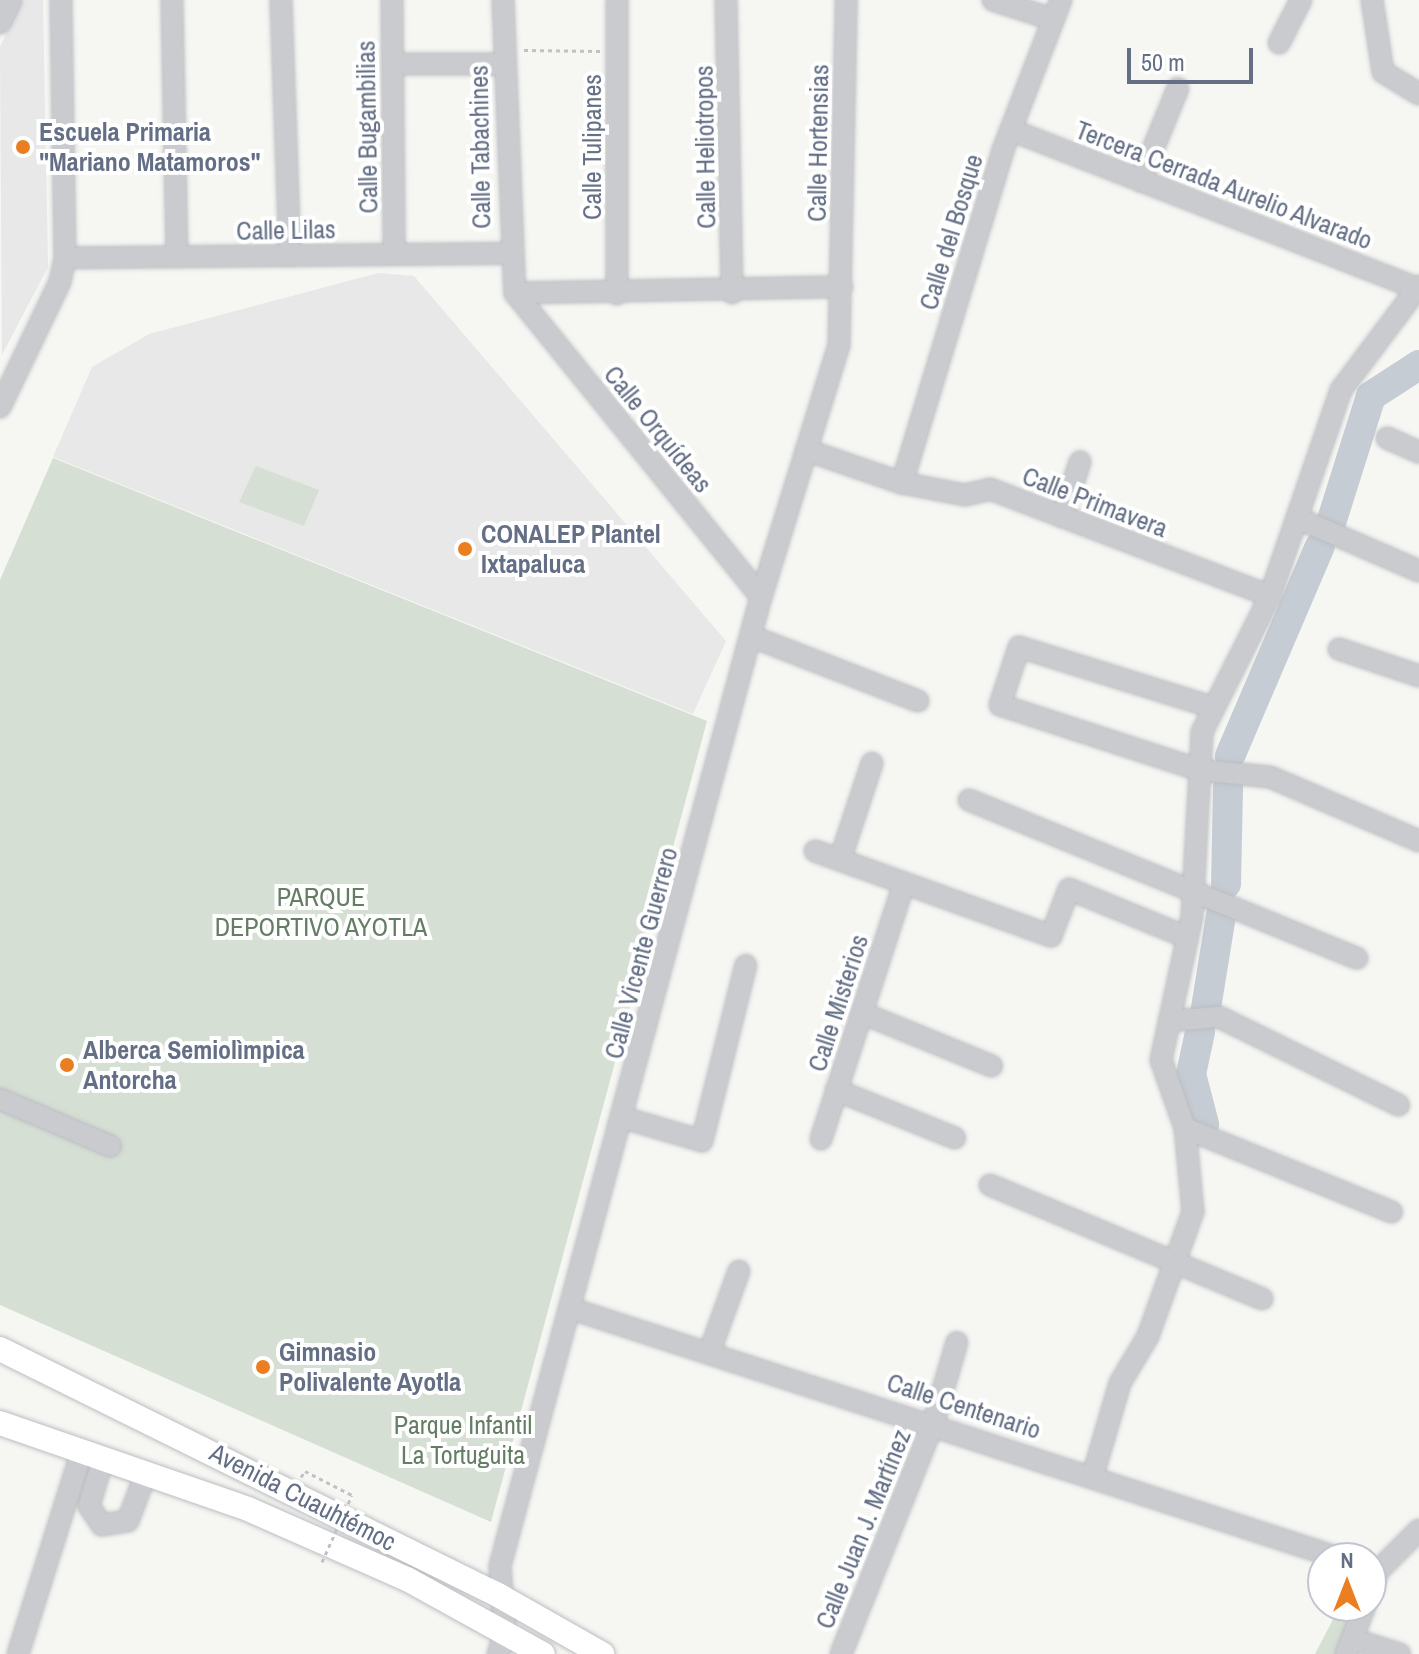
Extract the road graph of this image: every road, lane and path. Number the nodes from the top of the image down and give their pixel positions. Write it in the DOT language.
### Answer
graph roads {
  1 [pos="11,0"];
  2 [pos="61,0"];
  3 [pos="172,0"];
  4 [pos="281,0"];
  5 [pos="392,0"];
  6 [pos="503,0"];
  7 [pos="617,0"];
  8 [pos="726,0"];
  9 [pos="846,0"];
  10 [pos="993,0"];
  11 [pos="1061,0"];
  12 [pos="1372,0"];
  13 [pos="1298,1"];
  14 [pos="1052,19"];
  15 [pos="0,23"];
  16 [pos="1279,43"];
  17 [pos="619,51"];
  18 [pos="504,57"];
  19 [pos="393,64"];
  20 [pos="1178,88"];
  21 [pos="1419,94"];
  22 [pos="1011,130"];
  23 [pos="1140,181"];
  24 [pos="509,253"];
  25 [pos="394,254"];
  26 [pos="290,256"];
  27 [pos="177,257"];
  28 [pos="65,258"];
  29 [pos="842,287"];
  30 [pos="1418,288"];
  31 [pos="515,293"];
  32 [pos="732,293"];
  33 [pos="617,294"];
  34 [pos="7,374"];
  35 [pos="0,407"];
  36 [pos="1387,438"];
  37 [pos="806,450"];
  38 [pos="1419,452"];
  39 [pos="1080,462"];
  40 [pos="902,483"];
  41 [pos="1062,517"];
  42 [pos="1297,518"];
  43 [pos="1419,571"];
  44 [pos="1270,596"];
  45 [pos="761,597"];
  46 [pos="753,637"];
  47 [pos="1339,649"];
  48 [pos="1419,676"];
  49 [pos="918,701"];
  50 [pos="1212,707"];
  51 [pos="872,763"];
  52 [pos="1200,770"];
  53 [pos="969,800"];
  54 [pos="1419,841"];
  55 [pos="815,851"];
  56 [pos="840,860"];
  57 [pos="904,883"];
  58 [pos="1195,886"];
  59 [pos="1186,937"];
  60 [pos="1357,958"];
  61 [pos="746,965"];
  62 [pos="862,1013"];
  63 [pos="1169,1021"];
  64 [pos="992,1066"];
  65 [pos="836,1090"];
  66 [pos="0,1099"];
  67 [pos="1399,1105"];
  68 [pos="624,1118"];
  69 [pos="1185,1128"];
  70 [pos="955,1138"];
  71 [pos="821,1139"];
  72 [pos="110,1146"];
  73 [pos="990,1185"];
  74 [pos="1392,1212"];
  75 [pos="1178,1263"];
  76 [pos="739,1271"];
  77 [pos="1262,1299"];
  78 [pos="572,1309"];
  79 [pos="957,1342"];
  80 [pos="0,1349"];
  81 [pos="710,1351"];
  82 [pos="0,1423"];
  83 [pos="933,1424"];
  84 [pos="93,1455"];
  85 [pos="146,1473"];
  86 [pos="1093,1475"];
  87 [pos="301,1477"];
  88 [pos="1419,1530"];
  89 [pos="1307,1547"];
  90 [pos="322,1562"];
  91 [pos="1387,1563"];
  92 [pos="498,1595"];
  93 [pos="1359,1622"];
  94 [pos="501,1644"];
  95 [pos="1349,1646"];
  96 [pos="18,1654"];
  97 [pos="543,1654"];
  98 [pos="602,1654"];
  99 [pos="841,1654"];
  100 [pos="1400,1654"];
  1 -- 15 [label="street"];
  2 -- 28 [label="street"];
  3 -- 27 [label="street"];
  4 -- 26 [label="street"];
  5 -- 19 [label="street, Calle Bugambilias"];
  6 -- 18 [label="street, Calle Tabachines"];
  7 -- 17 [label="street, Calle Tulipanes"];
  8 -- 32 [label="street, Calle Heliotropos"];
  9 -- 29 [label="street, Calle Hortensias"];
  10 -- 14 [label="street"];
  11 -- 14 [label="street, Calle del Bosque"];
  12 -- 21 [label="street"];
  13 -- 16 [label="street"];
  14 -- 22 [label="street, Calle del Bosque"];
  17 -- 18 [label="path"];
  17 -- 33 [label="street, Calle Tulipanes"];
  18 -- 19 [label="street"];
  18 -- 24 [label="street, Calle Tabachines"];
  19 -- 25 [label="street, Calle Bugambilias"];
  20 -- 23 [label="street"];
  22 -- 23 [label="street, Tercera Cerrada Aurelio Alvarado"];
  22 -- 40 [label="street, Calle del Bosque"];
  23 -- 30 [label="street, Tercera Cerrada Aurelio Alvarado"];
  24 -- 25 [label="street, Calle Lilas"];
  24 -- 31 [label="street, Calle Tabachines"];
  25 -- 26 [label="street, Calle Lilas"];
  26 -- 27 [label="street, Calle Lilas"];
  27 -- 28 [label="street, Calle Lilas"];
  28 -- 34 [label="street"];
  29 -- 32 [label="street"];
  29 -- 37 [label="street, Calle Vicente Guerrero"];
  30 -- 42 [label="street"];
  31 -- 33 [label="street"];
  31 -- 45 [label="street, Calle Orquídeas"];
  32 -- 33 [label="street"];
  34 -- 35 [label="street"];
  36 -- 38 [label="street"];
  37 -- 40 [label="street, Calle Primavera"];
  37 -- 45 [label="street, Calle Vicente Guerrero"];
  39 -- 41 [label="street"];
  40 -- 41 [label="street, Calle Primavera"];
  41 -- 44 [label="street, Calle Primavera"];
  42 -- 43 [label="street"];
  42 -- 44 [label="street"];
  44 -- 50 [label="street"];
  45 -- 46 [label="street, Calle Vicente Guerrero"];
  46 -- 49 [label="street"];
  46 -- 68 [label="street, Calle Vicente Guerrero"];
  47 -- 48 [label="street"];
  50 -- 52 [label="street"];
  50 -- 52 [label="street"];
  51 -- 56 [label="street"];
  52 -- 54 [label="street"];
  52 -- 58 [label="street"];
  53 -- 58 [label="street"];
  55 -- 56 [label="street"];
  56 -- 57 [label="street"];
  57 -- 59 [label="street"];
  57 -- 62 [label="street, Calle Misterios"];
  58 -- 59 [label="street"];
  58 -- 60 [label="street"];
  59 -- 63 [label="street"];
  61 -- 68 [label="street"];
  62 -- 64 [label="street"];
  62 -- 65 [label="street, Calle Misterios"];
  63 -- 67 [label="street"];
  63 -- 69 [label="street"];
  65 -- 70 [label="street"];
  65 -- 71 [label="street, Calle Misterios"];
  66 -- 72 [label="street"];
  68 -- 78 [label="street, Calle Vicente Guerrero"];
  69 -- 74 [label="street"];
  69 -- 75 [label="street"];
  73 -- 75 [label="street"];
  75 -- 77 [label="street"];
  75 -- 86 [label="street"];
  76 -- 81 [label="street"];
  78 -- 81 [label="street, Calle Centenario"];
  78 -- 92 [label="street, Calle Vicente Guerrero"];
  79 -- 83 [label="street, Calle Juan J. Martínez"];
  80 -- 92 [label="main road, Avenida Cuauhtémoc"];
  81 -- 83 [label="street, Calle Centenario"];
  82 -- 84 [label="main road"];
  83 -- 86 [label="street, Calle Centenario"];
  83 -- 99 [label="street, Calle Juan J. Martínez"];
  84 -- 85 [label="main road"];
  84 -- 85 [label="street"];
  84 -- 96 [label="street"];
  85 -- 94 [label="main road"];
  86 -- 89 [label="street, Calle Centenario"];
  87 -- 90 [label="path, bridge"];
  88 -- 91 [label="street"];
  92 -- 94 [label="street, Calle Vicente Guerrero"];
  92 -- 98 [label="main road, Avenida Cuauhtémoc"];
  93 -- 95 [label="street"];
  94 -- 97 [label="main road"];
  95 -- 100 [label="street"];
}
